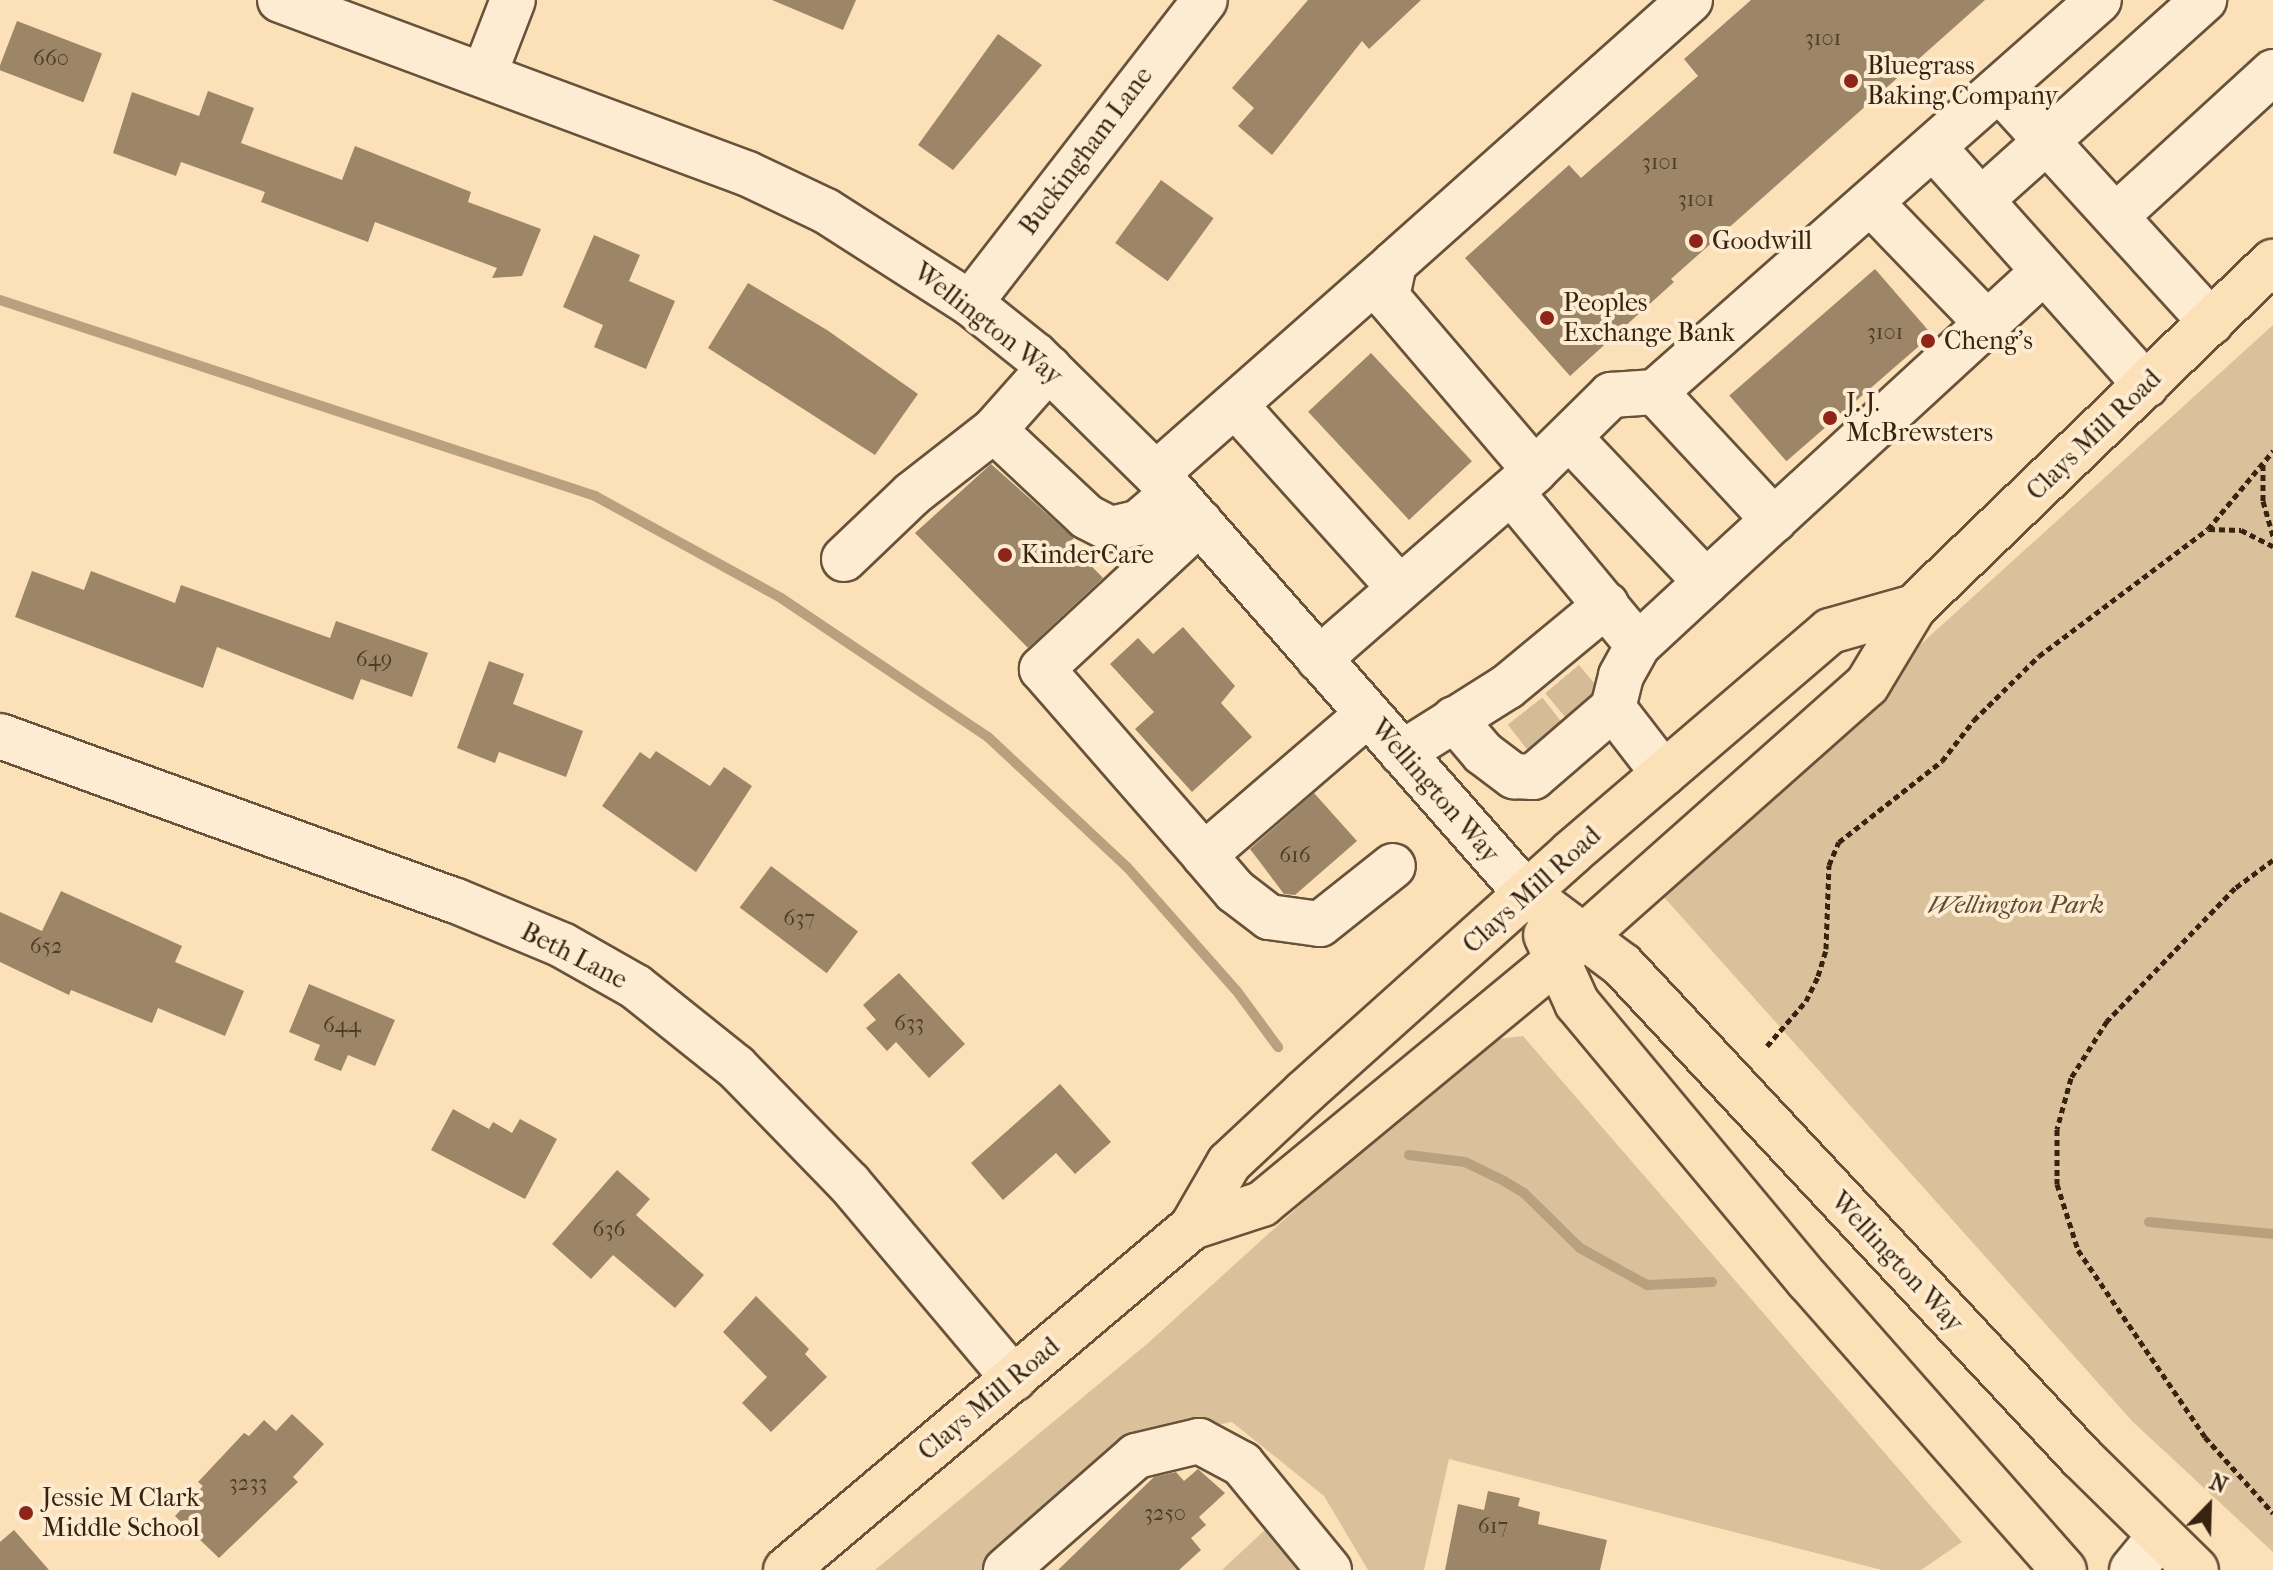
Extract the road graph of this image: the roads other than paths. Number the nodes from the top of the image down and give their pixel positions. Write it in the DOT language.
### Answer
graph roads {
  1 [pos="280,0"];
  2 [pos="513,0"];
  3 [pos="1205,0"];
  4 [pos="1690,0"];
  5 [pos="2099,0"];
  6 [pos="2204,0"];
  7 [pos="2273,72"];
  8 [pos="484,75"];
  9 [pos="2000,90"];
  10 [pos="2047,141"];
  11 [pos="1935,149"];
  12 [pos="1981,200"];
  13 [pos="1871,203"];
  14 [pos="2116,216"];
  15 [pos="2273,262"];
  16 [pos="1394,264"];
  17 [pos="2044,271"];
  18 [pos="970,303"];
  19 [pos="2211,322"];
  20 [pos="1987,323"];
  21 [pos="1049,368"];
  22 [pos="2146,385"];
  23 [pos="1655,392"];
  24 [pos="1235,405"];
  25 [pos="994,430"];
  26 [pos="1569,437"];
  27 [pos="1523,481"];
  28 [pos="1176,496"];
  29 [pos="1774,520"];
  30 [pos="844,559"];
  31 [pos="1706,582"];
  32 [pos="1400,588"];
  33 [pos="1606,605"];
  34 [pos="1914,607"];
  35 [pos="1638,645"];
  36 [pos="1319,659"];
  37 [pos="1580,694"];
  38 [pos="1368,714"];
  39 [pos="1454,719"];
  40 [pos="1534,723"];
  41 [pos="0,736"];
  42 [pos="1402,753"];
  43 [pos="1664,774"];
  44 [pos="1204,855"];
  45 [pos="1393,866"];
  46 [pos="1526,893"];
  47 [pos="1571,948"];
  48 [pos="1192,1227"];
  49 [pos="1014,1379"];
  50 [pos="2160,1536"];
  51 [pos="786,1570"];
  52 [pos="1006,1570"];
  53 [pos="1329,1570"];
  54 [pos="2064,1570"];
  55 [pos="2132,1570"];
  56 [pos="2196,1570"];
  1 -- 8 [label="street, Wellington Way"];
  2 -- 8 [label="street"];
  3 -- 18 [label="street, Buckingham Lane"];
  4 -- 16 [label="street"];
  5 -- 9 [label="street"];
  6 -- 10 [label="street"];
  7 -- 14 [label="street"];
  8 -- 18 [label="street, Wellington Way"];
  9 -- 10 [label="street"];
  9 -- 11 [label="street"];
  10 -- 12 [label="street"];
  10 -- 14 [label="street"];
  11 -- 12 [label="street"];
  11 -- 13 [label="street"];
  12 -- 17 [label="street"];
  13 -- 20 [label="street"];
  13 -- 23 [label="street"];
  14 -- 19 [label="street"];
  15 -- 19 [label="main road, Clays Mill Road"];
  16 -- 24 [label="street"];
  16 -- 27 [label="street"];
  17 -- 20 [label="street"];
  17 -- 22 [label="street"];
  18 -- 21 [label="street, Wellington Way"];
  19 -- 22 [label="main road, Clays Mill Road"];
  20 -- 29 [label="street"];
  21 -- 25 [label="street"];
  21 -- 28 [label="street, Wellington Way"];
  22 -- 34 [label="main road, Clays Mill Road"];
  23 -- 26 [label="street"];
  23 -- 29 [label="street"];
  24 -- 28 [label="street"];
  24 -- 32 [label="street"];
  25 -- 28 [label="street"];
  25 -- 30 [label="street"];
  26 -- 27 [label="street"];
  26 -- 31 [label="street"];
  27 -- 32 [label="street"];
  27 -- 33 [label="street"];
  28 -- 36 [label="street, Wellington Way"];
  28 -- 44 [label="street"];
  29 -- 31 [label="street"];
  31 -- 35 [label="street"];
  32 -- 36 [label="street"];
  33 -- 35 [label="street"];
  33 -- 37 [label="street"];
  34 -- 43 [label="main road, Clays Mill Road"];
  34 -- 47 [label="main road, Clays Mill Road"];
  35 -- 37 [label="street"];
  36 -- 38 [label="street, Wellington Way"];
  37 -- 40 [label="street"];
  37 -- 40 [label="street"];
  37 -- 43 [label="street"];
  38 -- 42 [label="street, Wellington Way"];
  38 -- 44 [label="street"];
  39 -- 40 [label="street"];
  39 -- 40 [label="street"];
  39 -- 42 [label="street"];
  41 -- 49 [label="street, Beth Lane"];
  42 -- 46 [label="street, Wellington Way"];
  43 -- 46 [label="main road, Clays Mill Road"];
  44 -- 45 [label="street"];
  46 -- 47 [label="main road, Wellington Way"];
  46 -- 48 [label="main road, Clays Mill Road"];
  47 -- 48 [label="main road, Clays Mill Road"];
  47 -- 50 [label="main road, Wellington Way"];
  47 -- 54 [label="main road, Wellington Way"];
  48 -- 49 [label="main road, Clays Mill Road"];
  49 -- 51 [label="main road, Clays Mill Road"];
  50 -- 55 [label="street"];
  50 -- 56 [label="main road, Wellington Way"];
  52 -- 53 [label="street"];
}
